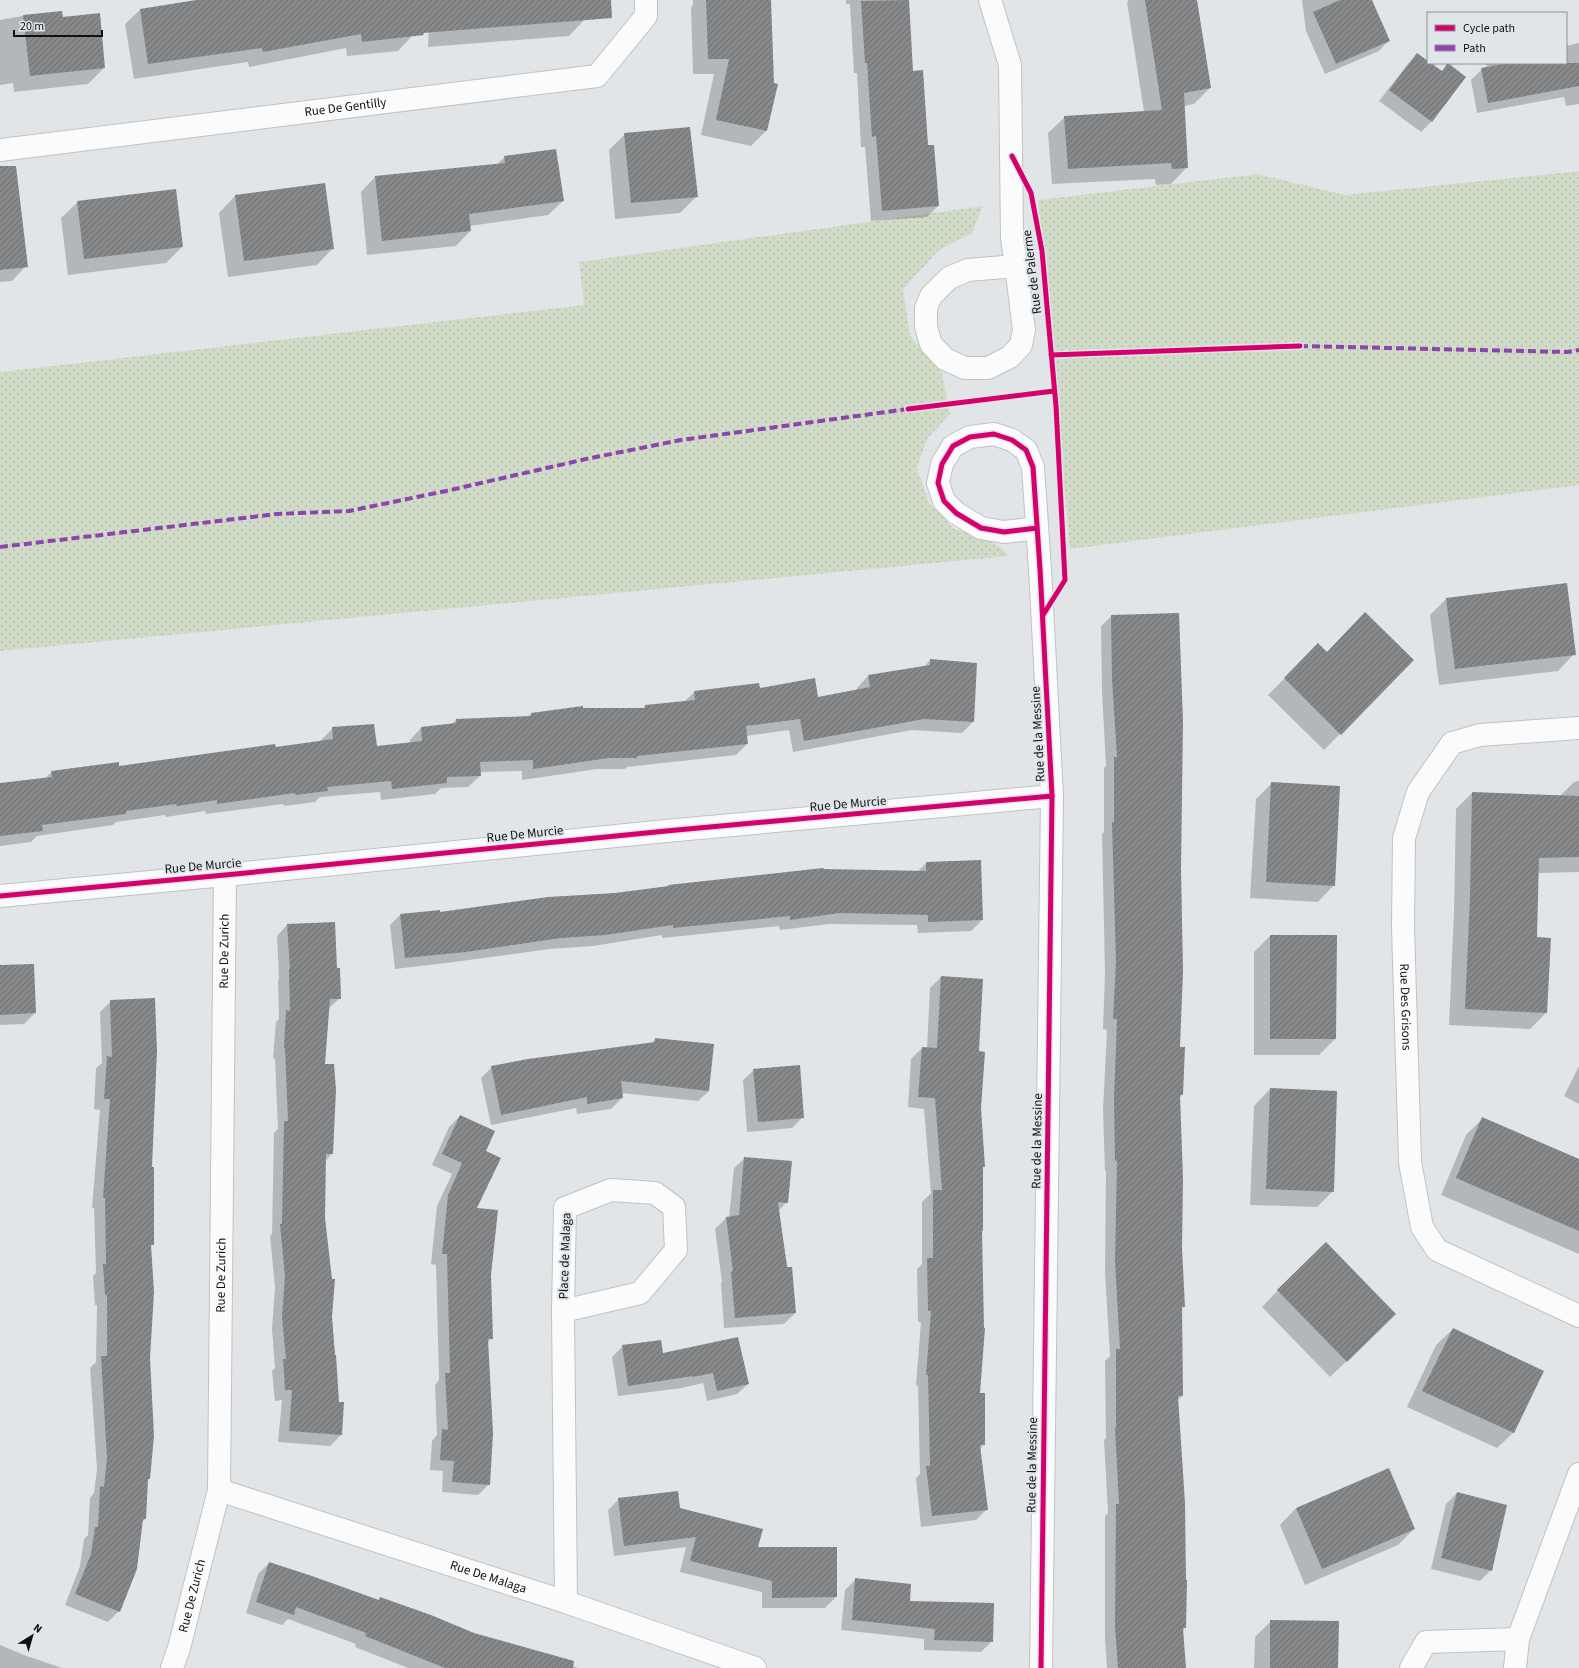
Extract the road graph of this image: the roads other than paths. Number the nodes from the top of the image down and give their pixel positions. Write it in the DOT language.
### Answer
graph roads {
  1 [pos="646,0"];
  2 [pos="990,0"];
  3 [pos="0,150"];
  4 [pos="1016,266"];
  5 [pos="1037,528"];
  6 [pos="1579,728"];
  7 [pos="1052,796"];
  8 [pos="225,875"];
  9 [pos="0,896"];
  10 [pos="563,1310"];
  11 [pos="1579,1316"];
  12 [pos="1579,1474"];
  13 [pos="219,1490"];
  14 [pos="566,1602"];
  15 [pos="1518,1639"];
  16 [pos="172,1668"];
  17 [pos="755,1668"];
  18 [pos="1041,1668"];
  19 [pos="1411,1668"];
  20 [pos="1515,1668"];
  1 -- 3 [label="street, Rue De Gentilly"];
  2 -- 4 [label="street, Rue de Palerme"];
  4 -- 4 [label="street, Rue de Palerme"];
  5 -- 5 [label="street, Rue de la Messine"];
  5 -- 7 [label="street, Rue de la Messine"];
  6 -- 11 [label="street, Rue Des Grisons"];
  7 -- 8 [label="street, Rue De Murcie"];
  7 -- 18 [label="street, Rue de la Messine"];
  8 -- 9 [label="street, Rue De Murcie"];
  8 -- 13 [label="street, Rue De Zurich"];
  10 -- 10 [label="street, Place de Malaga"];
  10 -- 14 [label="street, Place de Malaga"];
  12 -- 15 [label="street"];
  13 -- 14 [label="street, Rue De Malaga"];
  13 -- 16 [label="street, Rue De Zurich"];
  14 -- 17 [label="street, Rue De Malaga"];
  15 -- 19 [label="street"];
  15 -- 20 [label="street"];
}
